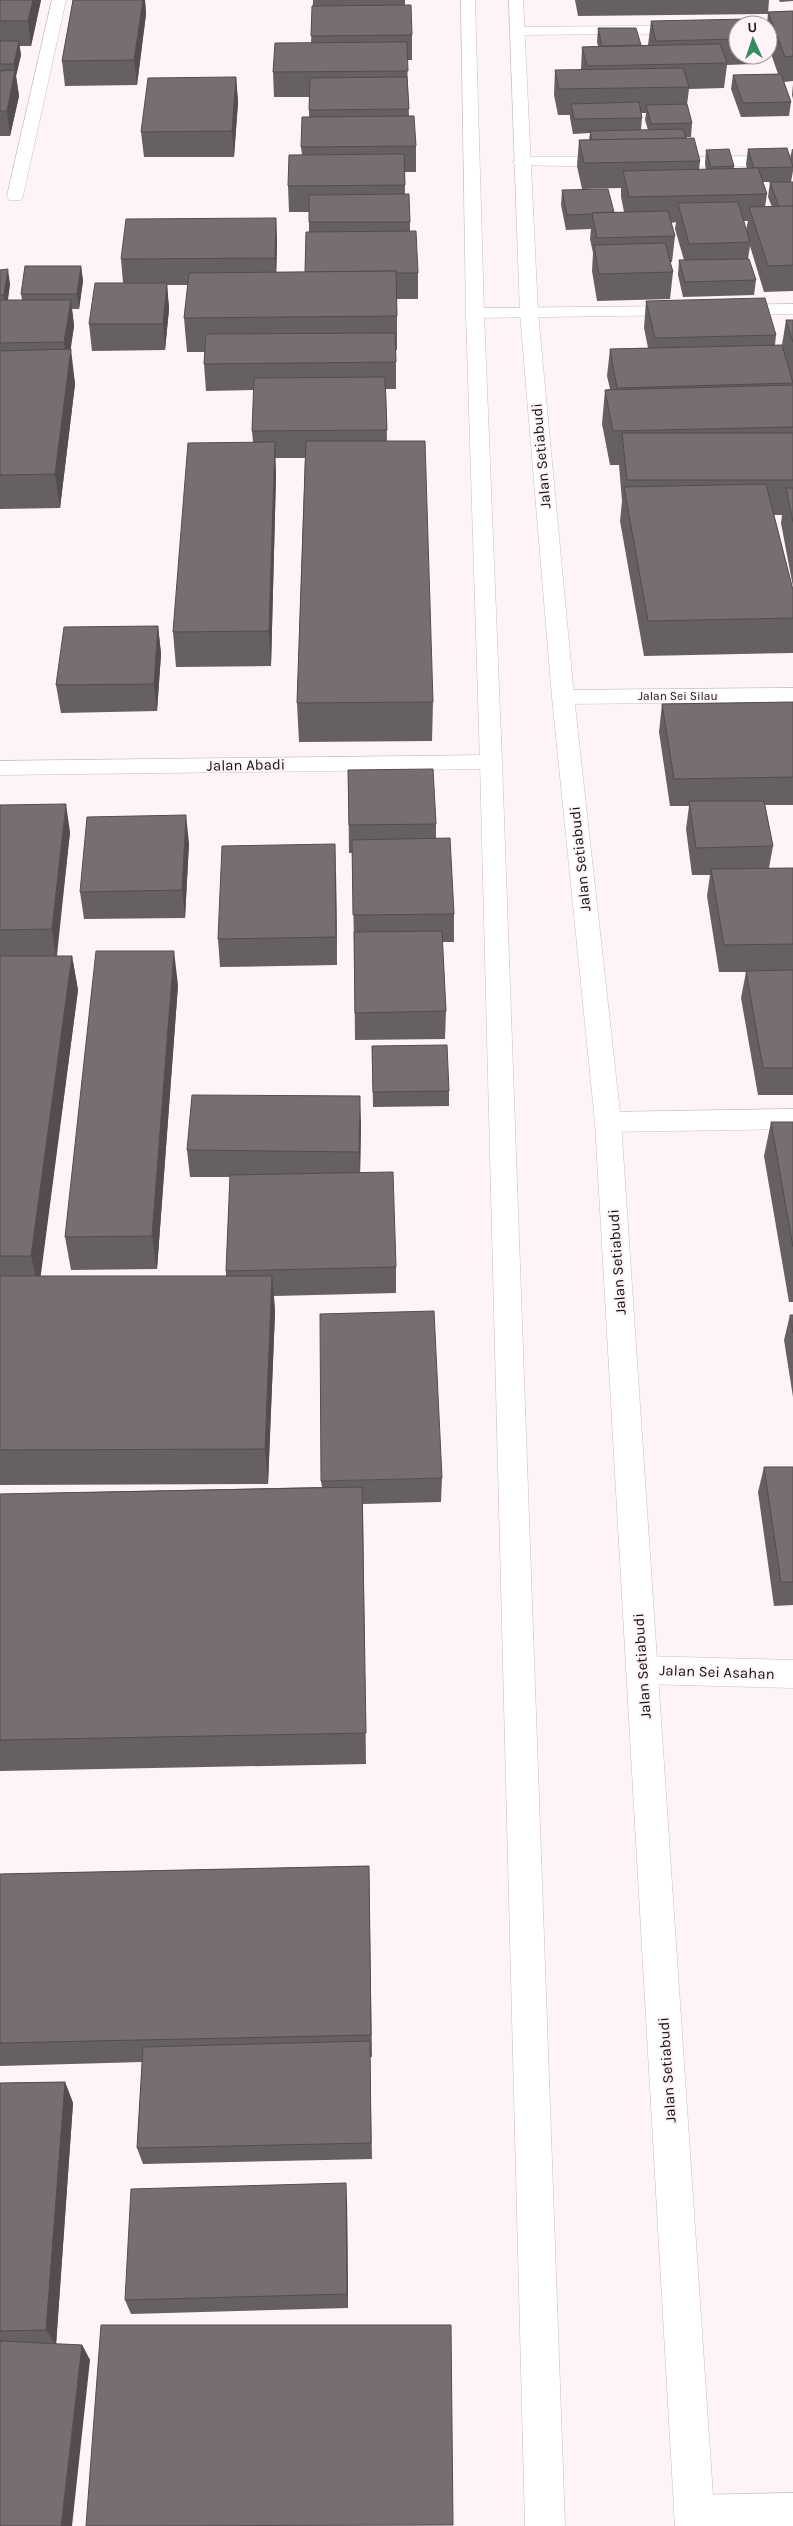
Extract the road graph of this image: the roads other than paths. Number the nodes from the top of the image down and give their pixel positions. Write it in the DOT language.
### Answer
graph roads {
  1 [pos="59,0"];
  2 [pos="468,0"];
  3 [pos="516,0"];
  4 [pos="728,29"];
  5 [pos="518,31"];
  6 [pos="521,162"];
  7 [pos="628,162"];
  8 [pos="647,162"];
  9 [pos="793,162"];
  10 [pos="15,196"];
  11 [pos="793,309"];
  12 [pos="715,310"];
  13 [pos="695,311"];
  14 [pos="475,313"];
  15 [pos="529,313"];
  16 [pos="793,695"];
  17 [pos="563,697"];
  18 [pos="491,762"];
  19 [pos="0,768"];
  20 [pos="793,1119"];
  21 [pos="608,1122"];
  22 [pos="642,1670"];
  23 [pos="793,1674"];
  24 [pos="793,2513"];
  25 [pos="694,2520"];
  26 [pos="545,2526"];
  1 -- 10 [label="main road"];
  2 -- 14 [label="main road"];
  3 -- 5 [label="main road, Jalan Setiabudi"];
  4 -- 5 [label="main road"];
  5 -- 6 [label="main road, Jalan Setiabudi"];
  6 -- 7 [label="main road"];
  6 -- 15 [label="main road, Jalan Setiabudi"];
  8 -- 9 [label="main road"];
  11 -- 12 [label="main road"];
  13 -- 15 [label="main road"];
  14 -- 15 [label="main road"];
  14 -- 18 [label="main road"];
  15 -- 17 [label="main road, Jalan Setiabudi"];
  16 -- 17 [label="main road, Jalan Sei Silau"];
  17 -- 21 [label="main road, Jalan Setiabudi"];
  18 -- 19 [label="main road, Jalan Abadi"];
  18 -- 26 [label="main road"];
  20 -- 21 [label="main road"];
  21 -- 22 [label="main road, Jalan Setiabudi"];
  22 -- 23 [label="main road, Jalan Sei Asahan"];
  22 -- 25 [label="main road, Jalan Setiabudi"];
  24 -- 25 [label="main road"];
}
